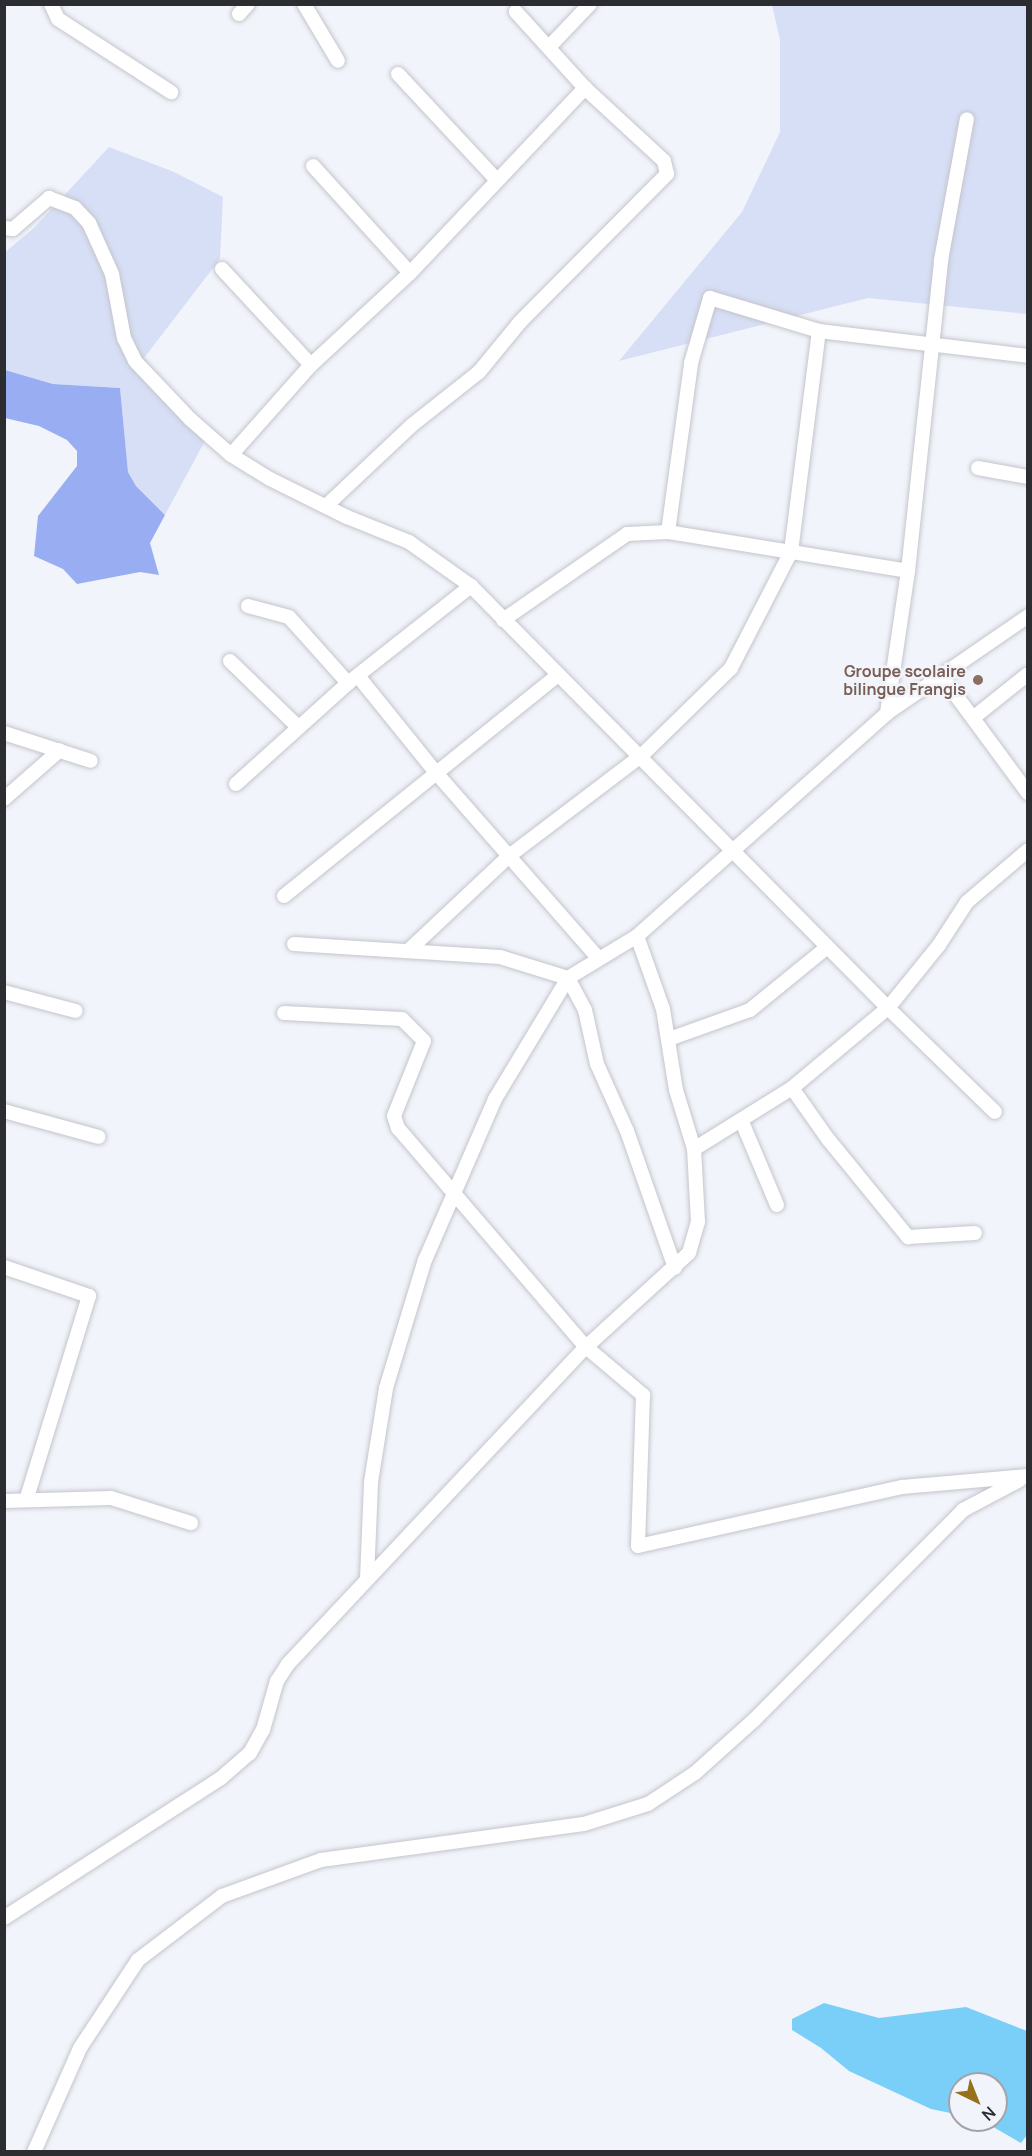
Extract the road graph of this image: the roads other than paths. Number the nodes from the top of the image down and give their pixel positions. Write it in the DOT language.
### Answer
graph roads {
  1 [pos="51,4"];
  2 [pos="304,4"];
  3 [pos="590,4"];
  4 [pos="516,12"];
  5 [pos="550,46"];
  6 [pos="338,61"];
  7 [pos="398,74"];
  8 [pos="585,88"];
  9 [pos="171,92"];
  10 [pos="967,119"];
  11 [pos="313,166"];
  12 [pos="497,180"];
  13 [pos="4,228"];
  14 [pos="222,269"];
  15 [pos="410,273"];
  16 [pos="819,331"];
  17 [pos="934,343"];
  18 [pos="1028,356"];
  19 [pos="311,365"];
  20 [pos="231,455"];
  21 [pos="978,468"];
  22 [pos="1028,477"];
  23 [pos="326,506"];
  24 [pos="668,532"];
  25 [pos="791,552"];
  26 [pos="908,570"];
  27 [pos="471,586"];
  28 [pos="248,606"];
  29 [pos="1028,616"];
  30 [pos="503,620"];
  31 [pos="230,661"];
  32 [pos="1028,674"];
  33 [pos="942,675"];
  34 [pos="557,676"];
  35 [pos="353,680"];
  36 [pos="887,713"];
  37 [pos="973,718"];
  38 [pos="298,727"];
  39 [pos="4,733"];
  40 [pos="60,750"];
  41 [pos="642,754"];
  42 [pos="91,761"];
  43 [pos="438,775"];
  44 [pos="236,784"];
  45 [pos="1028,793"];
  46 [pos="4,799"];
  47 [pos="734,850"];
  48 [pos="1028,850"];
  49 [pos="509,856"];
  50 [pos="284,896"];
  51 [pos="637,936"];
  52 [pos="294,944"];
  53 [pos="826,948"];
  54 [pos="410,949"];
  55 [pos="599,959"];
  56 [pos="568,978"];
  57 [pos="4,992"];
  58 [pos="888,1008"];
  59 [pos="76,1011"];
  60 [pos="284,1013"];
  61 [pos="669,1039"];
  62 [pos="792,1088"];
  63 [pos="4,1111"];
  64 [pos="995,1112"];
  65 [pos="741,1122"];
  66 [pos="99,1137"];
  67 [pos="694,1149"];
  68 [pos="454,1194"];
  69 [pos="777,1205"];
  70 [pos="975,1233"];
  71 [pos="4,1267"];
  72 [pos="675,1268"];
  73 [pos="586,1347"];
  74 [pos="1028,1477"];
  75 [pos="27,1498"];
  76 [pos="4,1501"];
  77 [pos="191,1523"];
  78 [pos="367,1579"];
  79 [pos="4,1918"];
  80 [pos="34,2151"];
  1 -- 9 [label="street"];
  2 -- 6 [label="street"];
  3 -- 5 [label="street"];
  4 -- 5 [label="street"];
  5 -- 8 [label="street"];
  7 -- 12 [label="street"];
  8 -- 12 [label="street"];
  8 -- 23 [label="street"];
  10 -- 17 [label="street"];
  11 -- 15 [label="street"];
  12 -- 15 [label="street"];
  13 -- 20 [label="street"];
  14 -- 19 [label="street"];
  15 -- 19 [label="street"];
  16 -- 17 [label="street"];
  16 -- 24 [label="street"];
  16 -- 25 [label="street"];
  17 -- 18 [label="street"];
  17 -- 26 [label="street"];
  19 -- 20 [label="street"];
  20 -- 23 [label="street"];
  21 -- 22 [label="street"];
  23 -- 27 [label="street"];
  24 -- 25 [label="street"];
  24 -- 30 [label="street"];
  25 -- 26 [label="street"];
  25 -- 41 [label="street"];
  26 -- 36 [label="street"];
  27 -- 30 [label="street"];
  27 -- 35 [label="street"];
  28 -- 35 [label="street"];
  29 -- 33 [label="street"];
  30 -- 34 [label="street"];
  31 -- 38 [label="street"];
  32 -- 37 [label="street"];
  33 -- 36 [label="street"];
  33 -- 37 [label="street"];
  34 -- 41 [label="street"];
  34 -- 43 [label="street"];
  35 -- 38 [label="street"];
  35 -- 43 [label="street"];
  36 -- 47 [label="street"];
  37 -- 45 [label="street"];
  38 -- 44 [label="street"];
  39 -- 40 [label="street"];
  40 -- 42 [label="street"];
  40 -- 46 [label="street"];
  41 -- 47 [label="street"];
  41 -- 49 [label="street"];
  43 -- 49 [label="street"];
  43 -- 50 [label="street"];
  47 -- 51 [label="street"];
  47 -- 53 [label="street"];
  48 -- 58 [label="street"];
  49 -- 54 [label="street"];
  49 -- 55 [label="street"];
  51 -- 55 [label="street"];
  51 -- 61 [label="street"];
  52 -- 54 [label="street"];
  53 -- 58 [label="street"];
  53 -- 61 [label="street"];
  54 -- 56 [label="street"];
  55 -- 56 [label="street"];
  56 -- 68 [label="street"];
  56 -- 72 [label="street"];
  57 -- 59 [label="street"];
  58 -- 62 [label="street"];
  58 -- 64 [label="street"];
  60 -- 68 [label="street"];
  61 -- 67 [label="street"];
  62 -- 65 [label="street"];
  62 -- 70 [label="street"];
  63 -- 66 [label="street"];
  65 -- 67 [label="street"];
  65 -- 69 [label="street"];
  67 -- 72 [label="street"];
  68 -- 73 [label="street"];
  68 -- 78 [label="street"];
  71 -- 75 [label="street"];
  72 -- 73 [label="street"];
  73 -- 74 [label="street"];
  73 -- 78 [label="street"];
  74 -- 80 [label="street"];
  75 -- 76 [label="street"];
  75 -- 77 [label="street"];
  78 -- 79 [label="street"];
}
